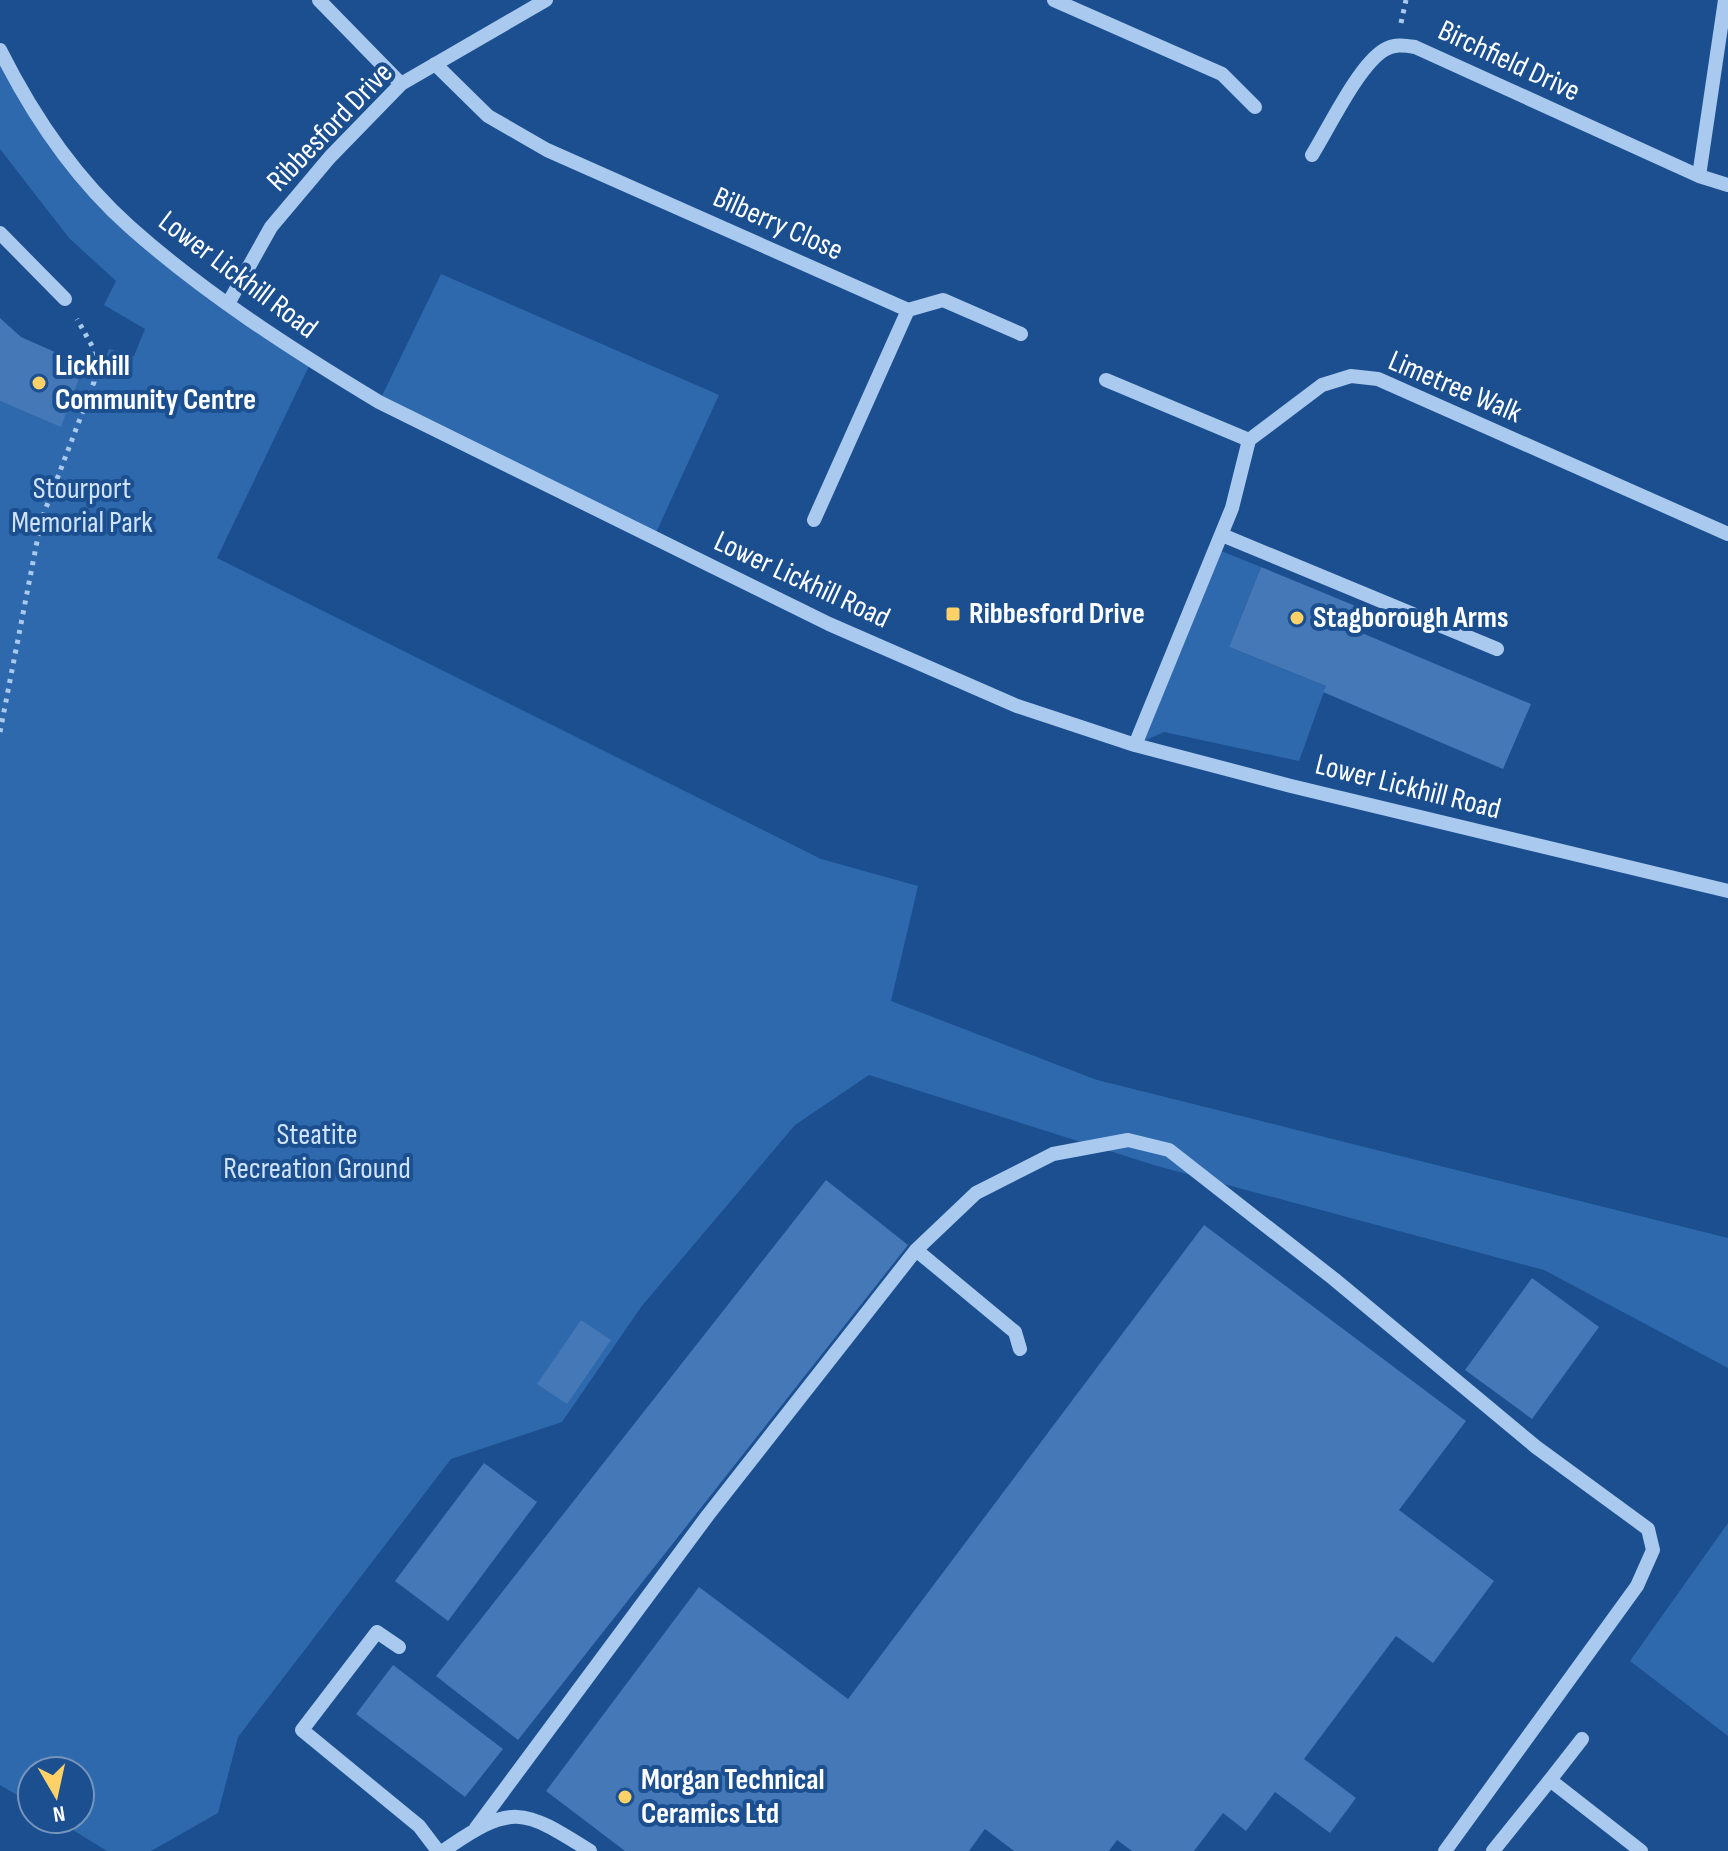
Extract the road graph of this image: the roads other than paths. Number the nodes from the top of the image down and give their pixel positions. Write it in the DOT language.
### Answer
graph roads {
  1 [pos="319,0"];
  2 [pos="546,0"];
  3 [pos="1054,0"];
  4 [pos="1725,0"];
  5 [pos="0,50"];
  6 [pos="435,64"];
  7 [pos="401,84"];
  8 [pos="1255,107"];
  9 [pos="1312,155"];
  10 [pos="1699,176"];
  11 [pos="1728,185"];
  12 [pos="0,233"];
  13 [pos="65,299"];
  14 [pos="229,302"];
  15 [pos="908,310"];
  16 [pos="1021,334"];
  17 [pos="1106,380"];
  18 [pos="1249,440"];
  19 [pos="814,520"];
  20 [pos="1728,534"];
  21 [pos="1222,535"];
  22 [pos="1497,649"];
  23 [pos="1135,745"];
  24 [pos="1728,891"];
  25 [pos="916,1250"];
  26 [pos="1020,1349"];
  27 [pos="399,1647"];
  28 [pos="1582,1739"];
  29 [pos="1550,1780"];
  30 [pos="476,1828"];
  31 [pos="440,1851"];
  32 [pos="590,1851"];
  33 [pos="1445,1851"];
  34 [pos="1493,1851"];
  35 [pos="1641,1851"];
  1 -- 7 [label="street"];
  2 -- 6 [label="street, Ribbesford Drive"];
  3 -- 8 [label="street"];
  4 -- 10 [label="street"];
  5 -- 14 [label="street, Lower Lickhill Road"];
  6 -- 7 [label="street, Ribbesford Drive"];
  6 -- 15 [label="street, Bilberry Close"];
  7 -- 14 [label="street, Ribbesford Drive"];
  9 -- 10 [label="street, Birchfield Drive"];
  10 -- 11 [label="street, Birchfield Drive"];
  12 -- 13 [label="street"];
  14 -- 23 [label="street, Lower Lickhill Road"];
  15 -- 16 [label="street"];
  15 -- 19 [label="street"];
  17 -- 18 [label="street"];
  18 -- 20 [label="street, Limetree Walk"];
  18 -- 21 [label="street"];
  21 -- 22 [label="street"];
  21 -- 23 [label="street"];
  23 -- 24 [label="street, Lower Lickhill Road"];
  25 -- 26 [label="street"];
  25 -- 30 [label="street"];
  25 -- 33 [label="street"];
  27 -- 31 [label="street"];
  28 -- 29 [label="street"];
  29 -- 34 [label="street"];
  29 -- 35 [label="street"];
  30 -- 31 [label="street"];
  30 -- 32 [label="street"];
}
